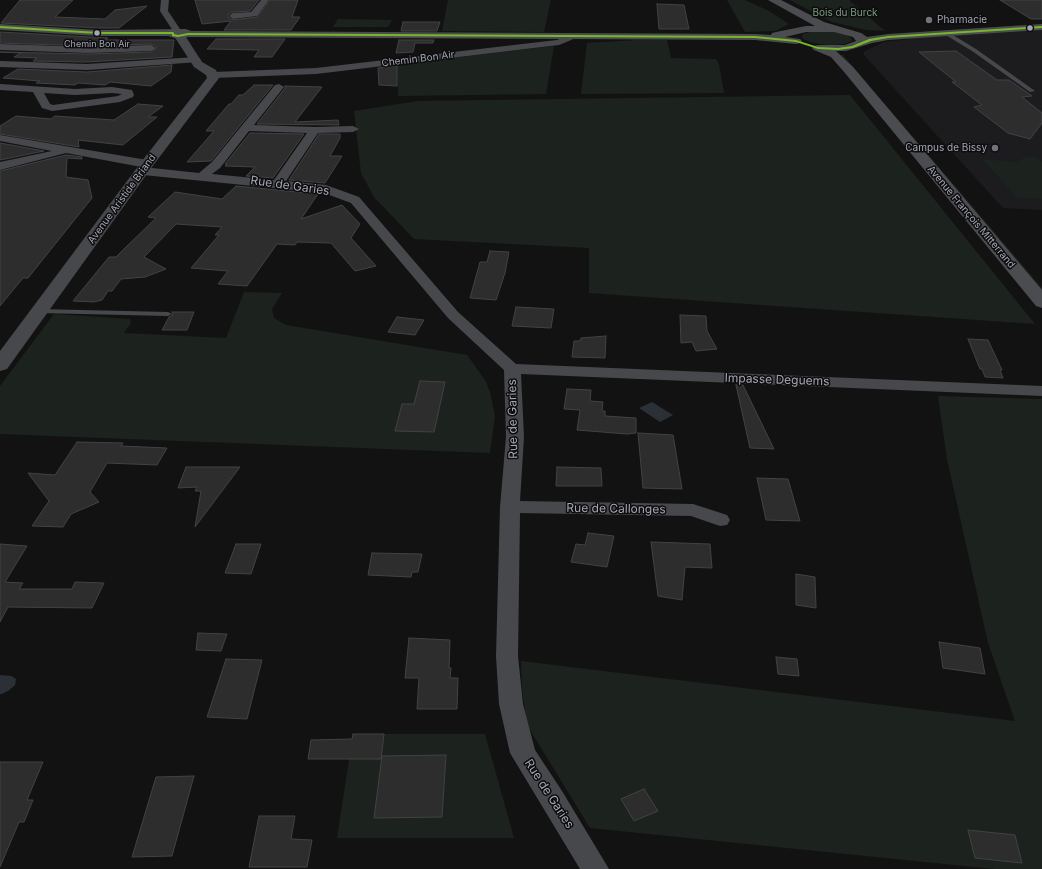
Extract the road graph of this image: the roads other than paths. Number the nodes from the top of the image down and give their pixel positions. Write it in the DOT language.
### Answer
graph roads {
  1 [pos="165,0"];
  2 [pos="265,0"];
  3 [pos="762,0"];
  4 [pos="773,0"];
  5 [pos="233,16"];
  6 [pos="0,27"];
  7 [pos="1042,27"];
  8 [pos="806,29"];
  9 [pos="843,30"];
  10 [pos="946,33"];
  11 [pos="180,34"];
  12 [pos="855,34"];
  13 [pos="573,36"];
  14 [pos="795,37"];
  15 [pos="888,37"];
  16 [pos="862,42"];
  17 [pos="0,47"];
  18 [pos="17,48"];
  19 [pos="151,48"];
  20 [pos="818,48"];
  21 [pos="846,48"];
  22 [pos="81,49"];
  23 [pos="0,59"];
  24 [pos="196,60"];
  25 [pos="0,64"];
  26 [pos="54,66"];
  27 [pos="214,75"];
  28 [pos="0,87"];
  29 [pos="279,87"];
  30 [pos="37,90"];
  31 [pos="1032,91"];
  32 [pos="246,128"];
  33 [pos="353,129"];
  34 [pos="315,130"];
  35 [pos="0,138"];
  36 [pos="68,150"];
  37 [pos="0,166"];
  38 [pos="145,168"];
  39 [pos="202,176"];
  40 [pos="278,184"];
  41 [pos="1042,282"];
  42 [pos="1042,302"];
  43 [pos="40,311"];
  44 [pos="168,314"];
  45 [pos="0,365"];
  46 [pos="512,369"];
  47 [pos="1042,391"];
  48 [pos="510,507"];
  49 [pos="720,520"];
  50 [pos="595,869"];
  1 -- 11 [label="street"];
  2 -- 5 [label="street"];
  3 -- 8 [label="main road"];
  4 -- 9 [label="main road"];
  6 -- 11 [label="main road"];
  7 -- 10 [label="main road"];
  8 -- 9 [label="main road"];
  8 -- 14 [label="main road"];
  9 -- 12 [label="main road"];
  10 -- 15 [label="main road"];
  10 -- 31 [label="lane"];
  11 -- 13 [label="main road"];
  11 -- 24 [label="street"];
  12 -- 15 [label="main road"];
  12 -- 16 [label="main road"];
  13 -- 14 [label="main road"];
  13 -- 27 [label="street, Chemin Bon Air"];
  14 -- 20 [label="main road"];
  15 -- 16 [label="main road"];
  16 -- 21 [label="main road"];
  17 -- 18 [label="street"];
  18 -- 22 [label="street"];
  18 -- 23 [label="street"];
  19 -- 22 [label="street"];
  20 -- 21 [label="main road"];
  20 -- 42 [label="main road, Avenue François Mitterrand"];
  21 -- 41 [label="main road, Avenue François Mitterrand"];
  22 -- 26 [label="street"];
  24 -- 26 [label="street"];
  24 -- 27 [label="street"];
  25 -- 26 [label="street"];
  27 -- 38 [label="street, Avenue Aristide Briand"];
  28 -- 30 [label="street"];
  29 -- 32 [label="street"];
  30 -- 30 [label="street"];
  32 -- 34 [label="street"];
  32 -- 39 [label="street"];
  33 -- 34 [label="street"];
  34 -- 40 [label="street"];
  35 -- 36 [label="street, Rue de Garies"];
  36 -- 37 [label="street"];
  36 -- 38 [label="street, Rue de Garies"];
  38 -- 39 [label="street, Rue de Garies"];
  38 -- 43 [label="street, Avenue Aristide Briand"];
  39 -- 40 [label="street, Rue de Garies"];
  40 -- 46 [label="street, Rue de Garies"];
  43 -- 44 [label="lane"];
  43 -- 45 [label="street, Avenue Aristide Briand"];
  46 -- 47 [label="street, Impasse Deguems"];
  46 -- 48 [label="street, Rue de Garies"];
  48 -- 49 [label="street, Rue de Callonges"];
  48 -- 50 [label="street, Rue de Garies"];
}
